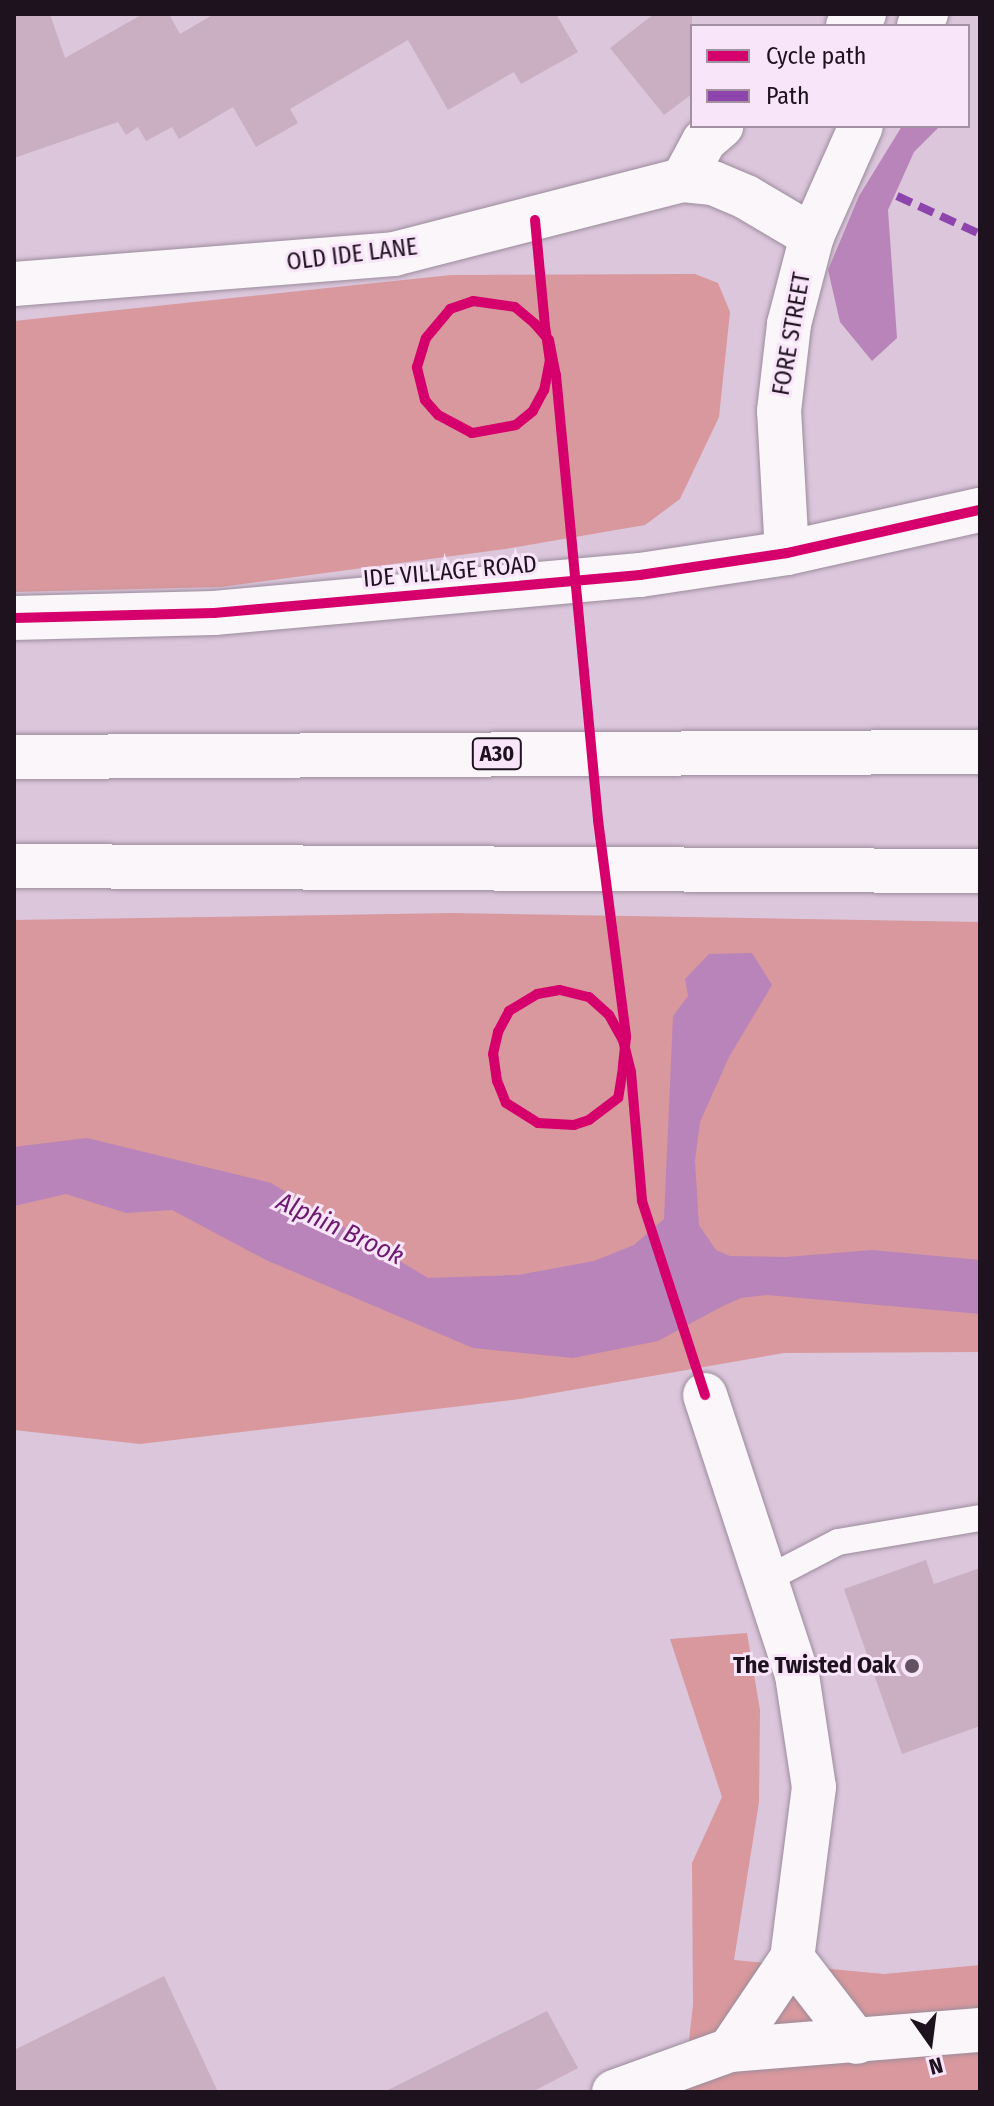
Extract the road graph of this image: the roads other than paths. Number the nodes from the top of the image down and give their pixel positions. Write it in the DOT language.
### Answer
graph roads {
  1 [pos="719,128"];
  2 [pos="860,128"];
  3 [pos="683,180"];
  4 [pos="812,236"];
  5 [pos="14,284"];
  6 [pos="980,510"];
  7 [pos="787,553"];
  8 [pos="14,618"];
  9 [pos="980,752"];
  10 [pos="14,757"];
  11 [pos="14,866"];
  12 [pos="980,871"];
  13 [pos="705,1395"];
  14 [pos="980,1518"];
  15 [pos="767,1579"];
  16 [pos="792,1958"];
  17 [pos="980,2030"];
  18 [pos="857,2042"];
  19 [pos="730,2050"];
  20 [pos="614,2092"];
  1 -- 3 [label="main road"];
  2 -- 4 [label="main road, FORE STREET"];
  3 -- 4 [label="main road, OLD IDE LANE"];
  3 -- 5 [label="main road, OLD IDE LANE"];
  4 -- 7 [label="main road, FORE STREET"];
  6 -- 7 [label="main road, IDE VILLAGE ROAD"];
  7 -- 8 [label="main road, IDE VILLAGE ROAD"];
  9 -- 10 [label="main road, A30"];
  11 -- 12 [label="main road"];
  13 -- 15 [label="main road"];
  14 -- 15 [label="lane"];
  15 -- 16 [label="main road"];
  16 -- 18 [label="main road"];
  16 -- 19 [label="main road"];
  17 -- 18 [label="main road"];
  18 -- 19 [label="main road"];
  19 -- 20 [label="main road"];
}
